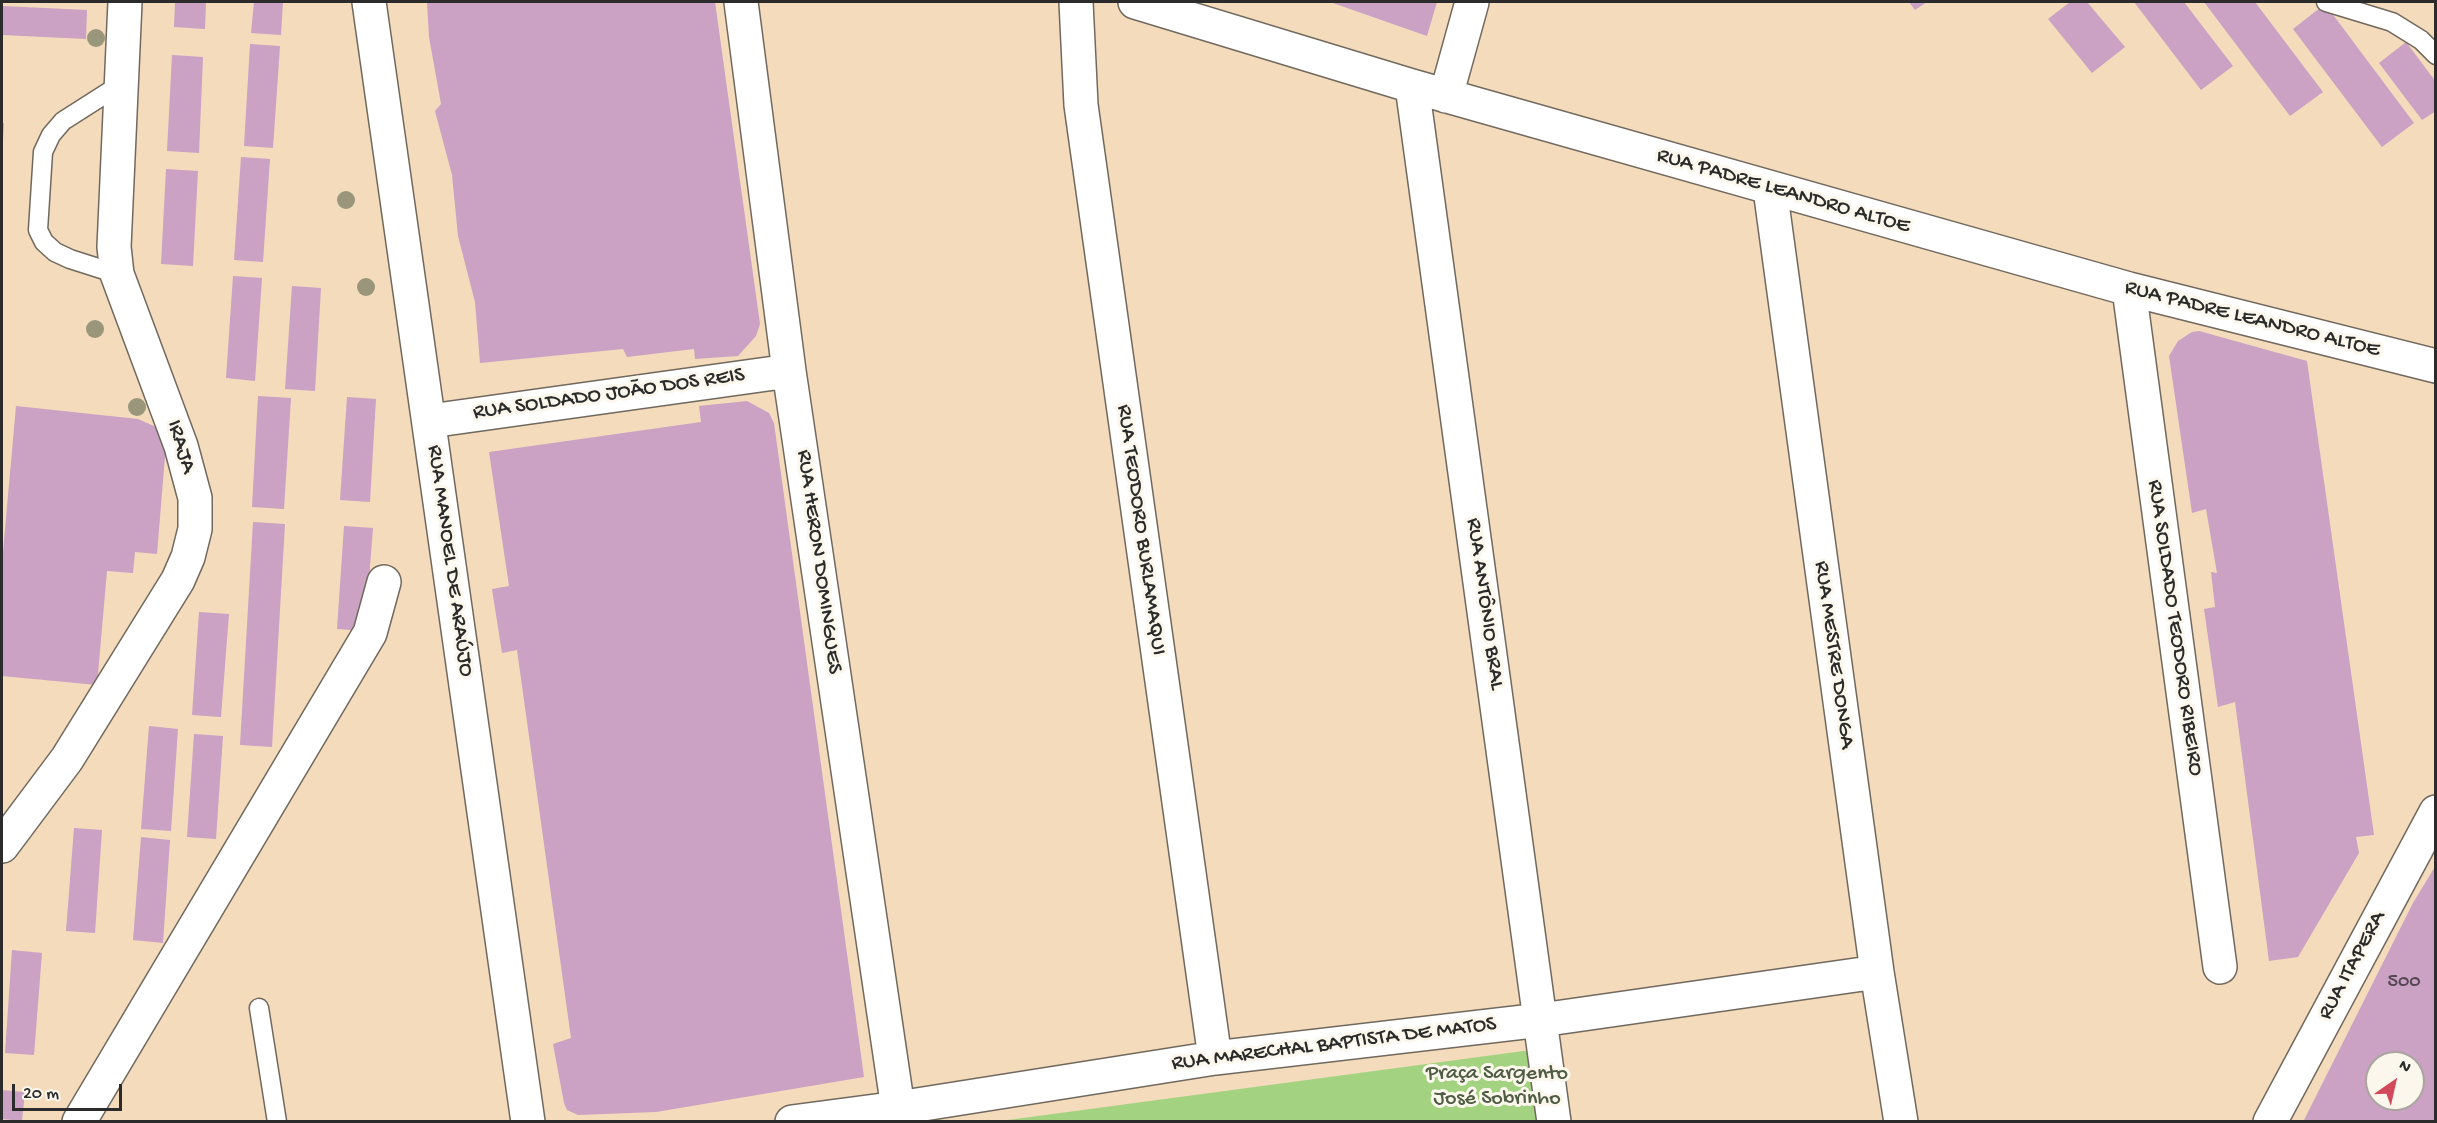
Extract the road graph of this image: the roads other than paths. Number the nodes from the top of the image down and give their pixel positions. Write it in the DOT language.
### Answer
graph roads {
  1 [pos="125,2"];
  2 [pos="369,2"];
  3 [pos="741,2"];
  4 [pos="1076,2"];
  5 [pos="1135,2"];
  6 [pos="1472,2"];
  7 [pos="2326,2"];
  8 [pos="2436,55"];
  9 [pos="121,84"];
  10 [pos="1412,86"];
  11 [pos="1446,96"];
  12 [pos="1770,189"];
  13 [pos="117,274"];
  14 [pos="2128,289"];
  15 [pos="2436,366"];
  16 [pos="789,371"];
  17 [pos="430,421"];
  18 [pos="384,582"];
  19 [pos="2436,812"];
  20 [pos="2,846"];
  21 [pos="2220,967"];
  22 [pos="1877,972"];
  23 [pos="259,1008"];
  24 [pos="1541,1020"];
  25 [pos="1215,1058"];
  26 [pos="899,1115"];
  27 [pos="79,1122"];
  28 [pos="277,1122"];
  29 [pos="528,1122"];
  30 [pos="792,1122"];
  31 [pos="1554,1122"];
  32 [pos="1901,1122"];
  33 [pos="2270,1122"];
  1 -- 9 [label="street, IRAJA"];
  2 -- 17 [label="street, RUA MANOEL DE ARAÚJO"];
  3 -- 16 [label="street, RUA HERON DOMINGUES"];
  4 -- 25 [label="street, RUA TEODORO BURLAMAQUI"];
  5 -- 10 [label="street, RUA PADRE LEANDRO ALTOE"];
  6 -- 11 [label="street"];
  7 -- 8 [label="lane"];
  9 -- 13 [label="street, IRAJA"];
  9 -- 13 [label="lane"];
  10 -- 11 [label="street, RUA PADRE LEANDRO ALTOE"];
  10 -- 24 [label="street, RUA ANTÔNIO BRAL"];
  11 -- 12 [label="street, RUA PADRE LEANDRO ALTOE"];
  12 -- 14 [label="street, RUA PADRE LEANDRO ALTOE"];
  12 -- 22 [label="street, RUA MESTRE DONGA"];
  13 -- 20 [label="street, IRAJA"];
  14 -- 15 [label="street, RUA PADRE LEANDRO ALTOE"];
  14 -- 21 [label="street, RUA SOLDADO TEODORO RIBEIRO"];
  16 -- 17 [label="street, RUA SOLDADO JOÃO DOS REIS"];
  16 -- 26 [label="street, RUA HERON DOMINGUES"];
  17 -- 29 [label="street, RUA MANOEL DE ARAÚJO"];
  18 -- 27 [label="street"];
  19 -- 33 [label="street, RUA ITAPERA"];
  22 -- 24 [label="street, RUA MARECHAL BAPTISTA DE MATOS"];
  22 -- 32 [label="street, RUA MESTRE DONGA"];
  23 -- 28 [label="lane"];
  24 -- 25 [label="street, RUA MARECHAL BAPTISTA DE MATOS"];
  24 -- 31 [label="street, RUA ANTÔNIO BRAL"];
  25 -- 26 [label="street, RUA MARECHAL BAPTISTA DE MATOS"];
  26 -- 30 [label="street, RUA MARECHAL BAPTISTA DE MATOS"];
}
